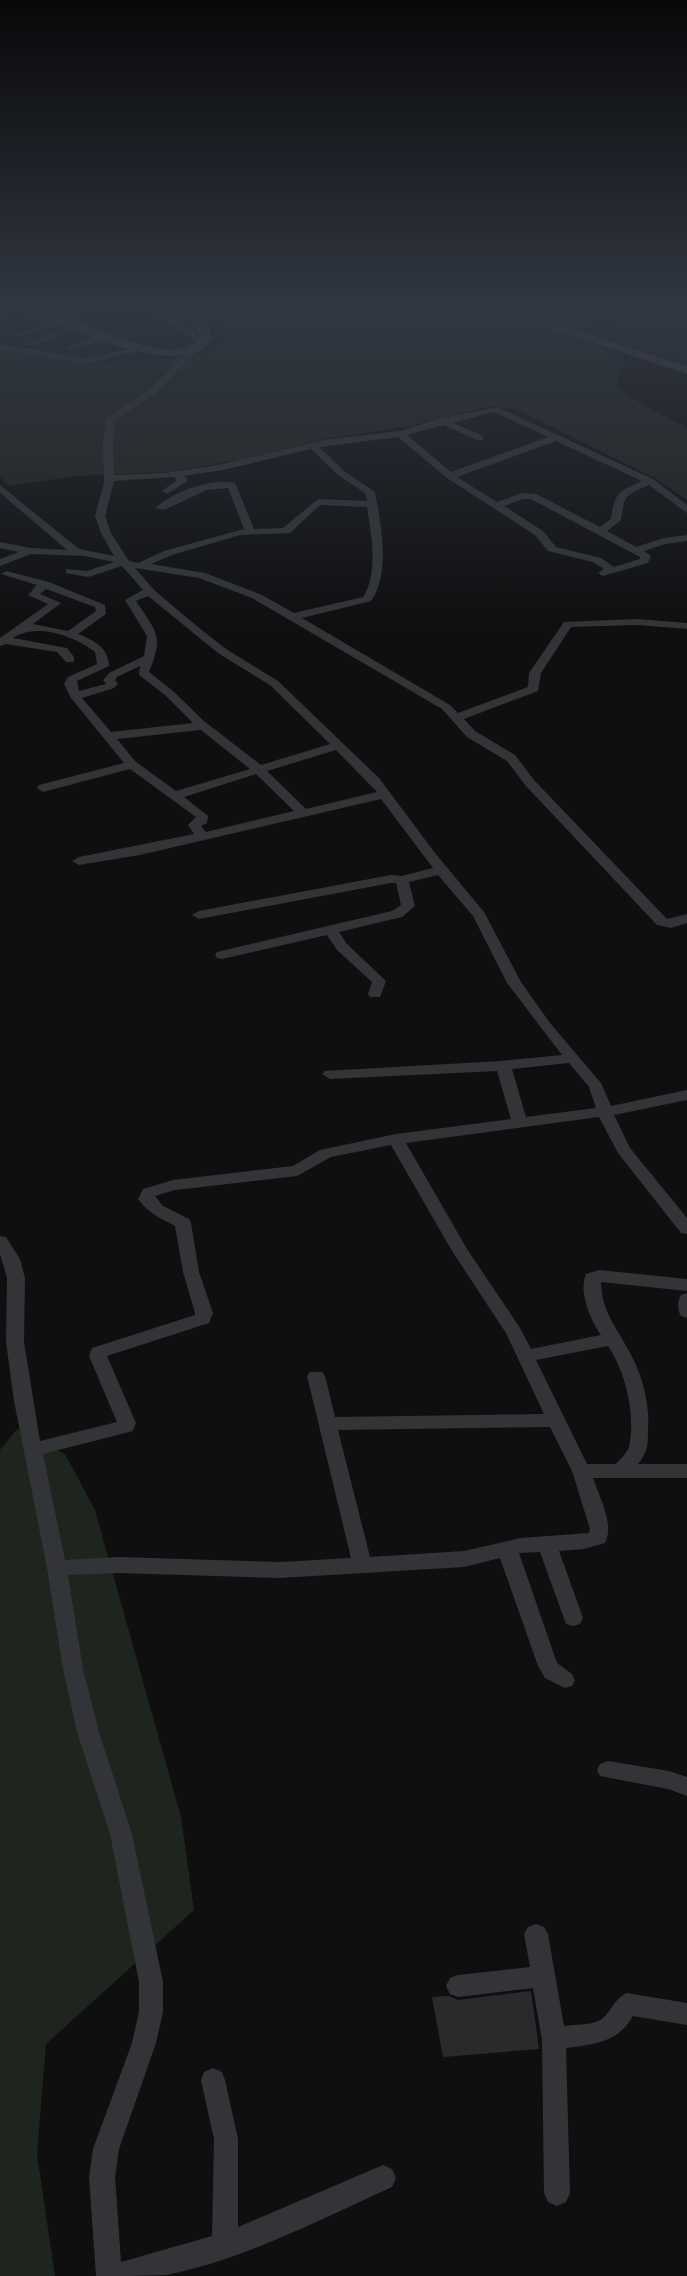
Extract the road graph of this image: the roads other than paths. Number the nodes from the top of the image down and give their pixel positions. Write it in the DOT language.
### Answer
graph roads {
  1 [pos="120,413"];
  2 [pos="481,413"];
  3 [pos="504,413"];
  4 [pos="442,421"];
  5 [pos="400,434"];
  6 [pos="558,437"];
  7 [pos="480,438"];
  8 [pos="313,446"];
  9 [pos="207,470"];
  10 [pos="176,474"];
  11 [pos="450,476"];
  12 [pos="109,478"];
  13 [pos="650,481"];
  14 [pos="216,484"];
  15 [pos="1,490"];
  16 [pos="167,491"];
  17 [pos="372,504"];
  18 [pos="497,505"];
  19 [pos="160,508"];
  20 [pos="687,510"];
  21 [pos="250,531"];
  22 [pos="600,532"];
  23 [pos="687,538"];
  24 [pos="0,545"];
  25 [pos="635,550"];
  26 [pos="31,551"];
  27 [pos="83,554"];
  28 [pos="124,562"];
  29 [pos="0,563"];
  30 [pos="141,565"];
  31 [pos="70,571"];
  32 [pos="6,574"];
  33 [pos="46,584"];
  34 [pos="150,591"];
  35 [pos="292,617"];
  36 [pos="687,626"];
  37 [pos="19,630"];
  38 [pos="69,636"];
  39 [pos="2,642"];
  40 [pos="148,658"];
  41 [pos="70,660"];
  42 [pos="75,696"];
  43 [pos="455,718"];
  44 [pos="202,726"];
  45 [pos="108,736"];
  46 [pos="339,744"];
  47 [pos="132,765"];
  48 [pos="259,770"];
  49 [pos="43,788"];
  50 [pos="385,794"];
  51 [pos="177,795"];
  52 [pos="303,813"];
  53 [pos="202,836"];
  54 [pos="79,861"];
  55 [pos="441,870"];
  56 [pos="402,880"];
  57 [pos="199,915"];
  58 [pos="687,918"];
  59 [pos="331,931"];
  60 [pos="222,955"];
  61 [pos="375,994"];
  62 [pos="574,1058"];
  63 [pos="503,1066"];
  64 [pos="330,1074"];
  65 [pos="687,1096"];
  66 [pos="605,1112"];
  67 [pos="520,1122"];
  68 [pos="396,1139"];
  69 [pos="687,1229"];
  70 [pos="0,1241"];
  71 [pos="687,1285"];
  72 [pos="687,1299"];
  73 [pos="687,1312"];
  74 [pos="612,1339"];
  75 [pos="526,1356"];
  76 [pos="316,1376"];
  77 [pos="556,1420"];
  78 [pos="327,1423"];
  79 [pos="32,1450"];
  80 [pos="581,1471"];
  81 [pos="621,1471"];
  82 [pos="687,1471"];
  83 [pos="547,1544"];
  84 [pos="507,1548"];
  85 [pos="362,1565"];
  86 [pos="57,1568"];
  87 [pos="573,1618"];
  88 [pos="565,1679"];
  89 [pos="608,1770"];
  90 [pos="687,1787"];
  91 [pos="536,1934"];
  92 [pos="543,1976"];
  93 [pos="458,1986"];
  94 [pos="687,2014"];
  95 [pos="554,2040"];
  96 [pos="213,2080"];
  97 [pos="383,2178"];
  98 [pos="557,2193"];
  99 [pos="225,2244"];
  100 [pos="109,2276"];
  101 [pos="118,2276"];
  1 -- 12 [label="street"];
  2 -- 4 [label="street"];
  3 -- 6 [label="street"];
  4 -- 5 [label="street"];
  4 -- 7 [label="street"];
  5 -- 8 [label="street"];
  5 -- 11 [label="street"];
  6 -- 11 [label="street"];
  6 -- 13 [label="street"];
  8 -- 9 [label="street"];
  8 -- 17 [label="street"];
  9 -- 10 [label="street"];
  9 -- 14 [label="street"];
  10 -- 12 [label="street"];
  10 -- 16 [label="street"];
  11 -- 18 [label="street"];
  12 -- 28 [label="street"];
  13 -- 20 [label="street"];
  13 -- 22 [label="street"];
  14 -- 19 [label="street"];
  14 -- 21 [label="street"];
  15 -- 27 [label="street"];
  17 -- 21 [label="street"];
  17 -- 35 [label="street"];
  18 -- 22 [label="street"];
  18 -- 25 [label="street"];
  21 -- 30 [label="street"];
  22 -- 25 [label="street"];
  23 -- 25 [label="street"];
  24 -- 26 [label="street"];
  26 -- 27 [label="street"];
  26 -- 29 [label="street"];
  27 -- 28 [label="street"];
  28 -- 30 [label="street"];
  28 -- 31 [label="street"];
  28 -- 34 [label="street"];
  30 -- 35 [label="street"];
  32 -- 33 [label="street"];
  33 -- 37 [label="street"];
  33 -- 38 [label="street"];
  34 -- 40 [label="street"];
  34 -- 46 [label="street"];
  35 -- 43 [label="street"];
  36 -- 43 [label="street"];
  37 -- 38 [label="street"];
  37 -- 39 [label="street"];
  38 -- 42 [label="street"];
  39 -- 41 [label="street"];
  40 -- 42 [label="street"];
  40 -- 44 [label="street"];
  42 -- 45 [label="street"];
  43 -- 58 [label="street"];
  44 -- 45 [label="street"];
  44 -- 48 [label="street"];
  45 -- 47 [label="street"];
  46 -- 48 [label="street"];
  46 -- 50 [label="street"];
  47 -- 49 [label="street"];
  47 -- 51 [label="street"];
  48 -- 51 [label="street"];
  48 -- 52 [label="street"];
  50 -- 52 [label="street"];
  50 -- 55 [label="street"];
  51 -- 53 [label="street"];
  52 -- 53 [label="street"];
  53 -- 54 [label="street"];
  55 -- 56 [label="street"];
  55 -- 62 [label="street"];
  56 -- 57 [label="street"];
  56 -- 59 [label="street"];
  59 -- 60 [label="street"];
  59 -- 61 [label="street"];
  62 -- 63 [label="street"];
  62 -- 66 [label="street"];
  63 -- 64 [label="street"];
  63 -- 67 [label="street"];
  65 -- 66 [label="street"];
  66 -- 67 [label="street"];
  66 -- 69 [label="street"];
  67 -- 68 [label="street"];
  68 -- 75 [label="street"];
  68 -- 79 [label="street"];
  70 -- 79 [label="street"];
  71 -- 74 [label="street"];
  72 -- 73 [label="street"];
  74 -- 75 [label="street"];
  74 -- 81 [label="street"];
  75 -- 77 [label="street"];
  76 -- 78 [label="street"];
  77 -- 78 [label="street"];
  77 -- 80 [label="street"];
  78 -- 85 [label="street"];
  79 -- 86 [label="street"];
  80 -- 81 [label="street"];
  80 -- 83 [label="street"];
  81 -- 82 [label="street"];
  83 -- 84 [label="street"];
  83 -- 87 [label="street"];
  84 -- 85 [label="street"];
  84 -- 88 [label="street"];
  85 -- 86 [label="street"];
  86 -- 100 [label="street"];
  89 -- 90 [label="street"];
  91 -- 92 [label="street"];
  92 -- 93 [label="street"];
  92 -- 95 [label="street"];
  94 -- 95 [label="street"];
  95 -- 98 [label="street"];
  96 -- 99 [label="street"];
  97 -- 99 [label="street"];
  99 -- 101 [label="street"];
}
